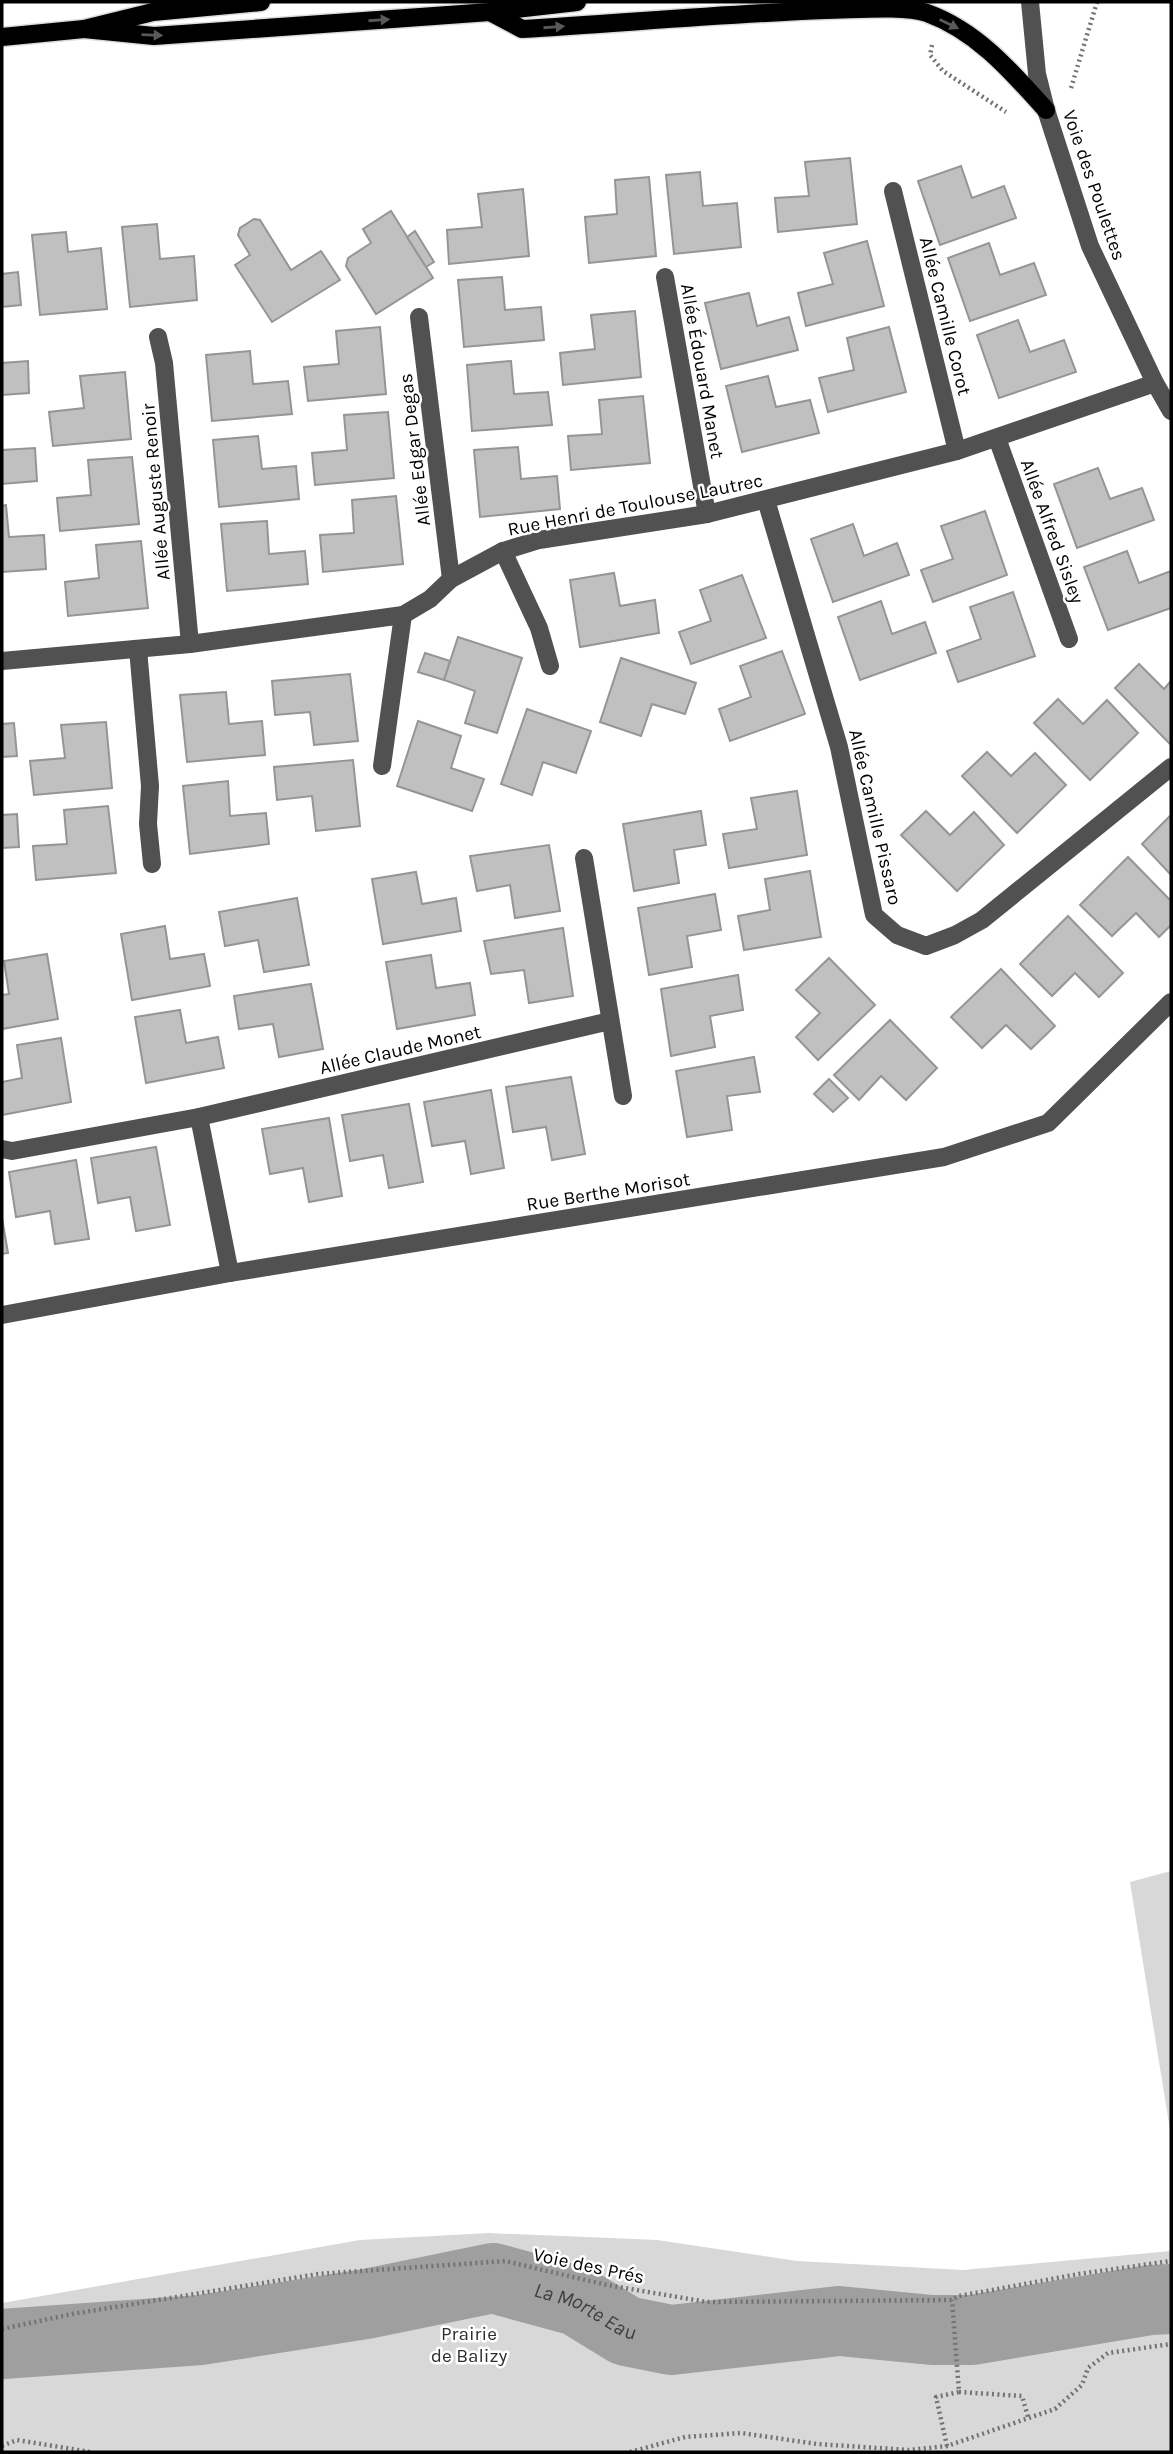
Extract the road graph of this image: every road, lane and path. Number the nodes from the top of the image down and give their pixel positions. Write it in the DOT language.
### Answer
graph roads {
  1 [pos="261,2"];
  2 [pos="577,2"];
  3 [pos="1030,2"];
  4 [pos="1097,2"];
  5 [pos="490,12"];
  6 [pos="84,29"];
  7 [pos="2,37"];
  8 [pos="1046,110"];
  9 [pos="893,191"];
  10 [pos="665,276"];
  11 [pos="419,317"];
  12 [pos="158,337"];
  13 [pos="1155,383"];
  14 [pos="1171,411"];
  15 [pos="997,438"];
  16 [pos="957,451"];
  17 [pos="766,500"];
  18 [pos="707,514"];
  19 [pos="503,551"];
  20 [pos="451,579"];
  21 [pos="403,615"];
  22 [pos="1069,639"];
  23 [pos="190,644"];
  24 [pos="138,649"];
  25 [pos="2,662"];
  26 [pos="550,666"];
  27 [pos="382,766"];
  28 [pos="1171,768"];
  29 [pos="584,859"];
  30 [pos="152,864"];
  31 [pos="1171,1002"];
  32 [pos="610,1021"];
  33 [pos="623,1096"];
  34 [pos="199,1117"];
  35 [pos="2,1149"];
  36 [pos="230,1273"];
  37 [pos="2,1315"];
  38 [pos="1171,2261"];
  39 [pos="952,2300"];
  40 [pos="2,2329"];
  41 [pos="1171,2344"];
  42 [pos="959,2392"];
  43 [pos="1028,2417"];
  44 [pos="2,2446"];
  45 [pos="947,2446"];
  46 [pos="90,2452"];
  47 [pos="630,2452"];
  1 -- 6 [label="main road"];
  2 -- 5 [label="main road"];
  3 -- 8 [label="street, Voie des Poulettes"];
  4 -- 8 [label="path"];
  6 -- 5 [label="main road, one-way"];
  5 -- 8 [label="main road, one-way"];
  6 -- 7 [label="main road"];
  8 -- 13 [label="street, Voie des Poulettes"];
  9 -- 16 [label="street, Allée Camille Corot"];
  10 -- 18 [label="street, Allée Édouard Manet"];
  11 -- 20 [label="street, Allée Edgar Degas"];
  12 -- 23 [label="street, Allée Auguste Renoir"];
  13 -- 14 [label="street, Voie des Poulettes"];
  13 -- 15 [label="street, Rue Henri de Toulouse Lautrec"];
  15 -- 16 [label="street, Rue Henri de Toulouse Lautrec"];
  15 -- 22 [label="street, Allée Alfred Sisley"];
  16 -- 17 [label="street, Rue Henri de Toulouse Lautrec"];
  17 -- 18 [label="street, Rue Henri de Toulouse Lautrec"];
  17 -- 28 [label="street, Allée Camille Pissaro"];
  18 -- 19 [label="street, Rue Henri de Toulouse Lautrec"];
  19 -- 20 [label="street, Rue Henri de Toulouse Lautrec"];
  19 -- 26 [label="street"];
  20 -- 21 [label="street, Rue Henri de Toulouse Lautrec"];
  21 -- 23 [label="street, Rue Henri de Toulouse Lautrec"];
  21 -- 27 [label="street"];
  23 -- 24 [label="street, Rue Henri de Toulouse Lautrec"];
  24 -- 25 [label="street, Rue Henri de Toulouse Lautrec"];
  24 -- 30 [label="street"];
  29 -- 32 [label="street"];
  31 -- 36 [label="street, Rue Berthe Morisot"];
  32 -- 33 [label="street"];
  32 -- 34 [label="street, Allée Claude Monet"];
  34 -- 35 [label="street, Allée Claude Monet"];
  34 -- 36 [label="street"];
  36 -- 37 [label="street, Rue Berthe Morisot"];
  38 -- 39 [label="path, Voie des Prés"];
  39 -- 40 [label="path, Voie des Prés"];
  39 -- 42 [label="path"];
  41 -- 43 [label="path"];
  42 -- 43 [label="path"];
  42 -- 45 [label="path"];
  43 -- 45 [label="path"];
  44 -- 46 [label="path"];
  45 -- 47 [label="path"];
}
